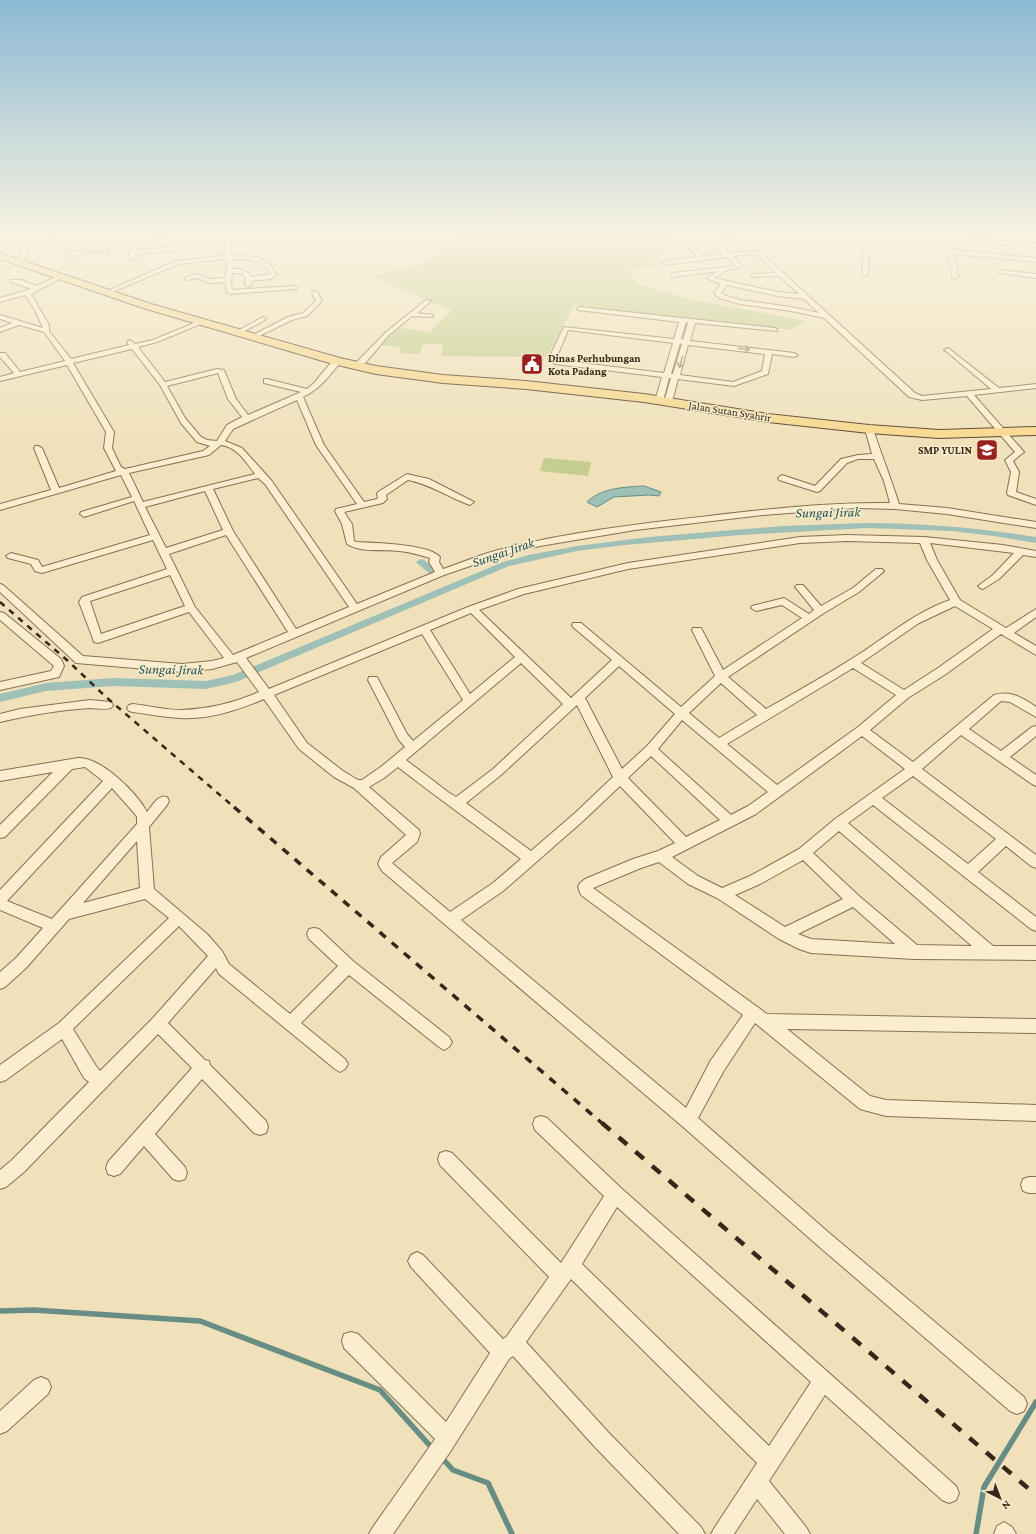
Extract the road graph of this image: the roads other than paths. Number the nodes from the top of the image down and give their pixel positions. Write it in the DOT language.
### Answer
graph roads {
  1 [pos="36,308"];
  2 [pos="156,308"];
  3 [pos="312,308"];
  4 [pos="419,308"];
  5 [pos="780,308"];
  6 [pos="818,308"];
  7 [pos="580,309"];
  8 [pos="411,314"];
  9 [pos="431,316"];
  10 [pos="828,316"];
  11 [pos="0,317"];
  12 [pos="263,319"];
  13 [pos="683,320"];
  14 [pos="692,321"];
  15 [pos="201,322"];
  16 [pos="18,323"];
  17 [pos="0,330"];
  18 [pos="775,330"];
  19 [pos="46,331"];
  20 [pos="237,333"];
  21 [pos="253,338"];
  22 [pos="132,345"];
  23 [pos="676,345"];
  24 [pos="685,346"];
  25 [pos="948,350"];
  26 [pos="1,354"];
  27 [pos="794,355"];
  28 [pos="768,356"];
  29 [pos="337,361"];
  30 [pos="69,362"];
  31 [pos="358,366"];
  32 [pos="18,374"];
  33 [pos="666,376"];
  34 [pos="676,377"];
  35 [pos="0,379"];
  36 [pos="267,381"];
  37 [pos="163,385"];
  38 [pos="1036,386"];
  39 [pos="996,389"];
  40 [pos="308,392"];
  41 [pos="969,394"];
  42 [pos="300,396"];
  43 [pos="663,401"];
  44 [pos="247,418"];
  45 [pos="869,429"];
  46 [pos="1036,431"];
  47 [pos="1004,433"];
  48 [pos="220,442"];
  49 [pos="38,448"];
  50 [pos="877,456"];
  51 [pos="124,472"];
  52 [pos="259,475"];
  53 [pos="782,478"];
  54 [pos="208,489"];
  55 [pos="56,491"];
  56 [pos="139,502"];
  57 [pos="470,502"];
  58 [pos="1036,502"];
  59 [pos="362,505"];
  60 [pos="895,506"];
  61 [pos="0,507"];
  62 [pos="84,514"];
  63 [pos="1036,525"];
  64 [pos="228,531"];
  65 [pos="156,536"];
  66 [pos="924,540"];
  67 [pos="1021,551"];
  68 [pos="164,552"];
  69 [pos="1036,554"];
  70 [pos="11,556"];
  71 [pos="172,570"];
  72 [pos="879,571"];
  73 [pos="440,573"];
  74 [pos="983,586"];
  75 [pos="0,587"];
  76 [pos="800,587"];
  77 [pos="956,602"];
  78 [pos="191,608"];
  79 [pos="756,608"];
  80 [pos="355,609"];
  81 [pos="472,609"];
  82 [pos="820,611"];
  83 [pos="1036,612"];
  84 [pos="0,615"];
  85 [pos="808,618"];
  86 [pos="577,625"];
  87 [pos="292,630"];
  88 [pos="425,630"];
  89 [pos="697,630"];
  90 [pos="1002,632"];
  91 [pos="1036,651"];
  92 [pos="522,656"];
  93 [pos="238,660"];
  94 [pos="619,660"];
  95 [pos="854,662"];
  96 [pos="721,677"];
  97 [pos="373,680"];
  98 [pos="0,686"];
  99 [pos="264,692"];
  100 [pos="904,696"];
  101 [pos="469,701"];
  102 [pos="575,701"];
  103 [pos="108,705"];
  104 [pos="133,708"];
  105 [pos="682,713"];
  106 [pos="1036,713"];
  107 [pos="765,715"];
  108 [pos="0,718"];
  109 [pos="961,729"];
  110 [pos="862,730"];
  111 [pos="1036,730"];
  112 [pos="718,744"];
  113 [pos="412,748"];
  114 [pos="651,749"];
  115 [pos="1002,757"];
  116 [pos="398,760"];
  117 [pos="68,765"];
  118 [pos="912,770"];
  119 [pos="0,776"];
  120 [pos="620,778"];
  121 [pos="111,781"];
  122 [pos="1036,781"];
  123 [pos="358,785"];
  124 [pos="776,791"];
  125 [pos="874,799"];
  126 [pos="163,801"];
  127 [pos="457,803"];
  128 [pos="729,821"];
  129 [pos="839,823"];
  130 [pos="143,826"];
  131 [pos="0,833"];
  132 [pos="1005,840"];
  133 [pos="684,844"];
  134 [pos="804,853"];
  135 [pos="661,856"];
  136 [pos="530,858"];
  137 [pos="1036,862"];
  138 [pos="969,872"];
  139 [pos="147,892"];
  140 [pos="722,894"];
  141 [pos="0,899"];
  142 [pos="854,900"];
  143 [pos="0,904"];
  144 [pos="64,914"];
  145 [pos="178,918"];
  146 [pos="450,920"];
  147 [pos="1036,925"];
  148 [pos="54,926"];
  149 [pos="314,934"];
  150 [pos="784,934"];
  151 [pos="914,952"];
  152 [pos="990,952"];
  153 [pos="1036,953"];
  154 [pos="217,956"];
  155 [pos="348,966"];
  156 [pos="0,982"];
  157 [pos="759,1017"];
  158 [pos="158,1023"];
  159 [pos="290,1024"];
  160 [pos="1036,1026"];
  161 [pos="64,1028"];
  162 [pos="444,1042"];
  163 [pos="340,1064"];
  164 [pos="203,1067"];
  165 [pos="0,1074"];
  166 [pos="101,1082"];
  167 [pos="1036,1113"];
  168 [pos="688,1120"];
  169 [pos="541,1124"];
  170 [pos="260,1127"];
  171 [pos="144,1134"];
  172 [pos="446,1159"];
  173 [pos="114,1168"];
  174 [pos="180,1173"];
  175 [pos="0,1181"];
  176 [pos="615,1194"];
  177 [pos="417,1261"];
  178 [pos="566,1271"];
  179 [pos="350,1341"];
  180 [pos="508,1347"];
  181 [pos="824,1380"];
  182 [pos="41,1387"];
  183 [pos="1017,1404"];
  184 [pos="0,1424"];
  185 [pos="441,1447"];
  186 [pos="770,1461"];
  187 [pos="756,1482"];
  188 [pos="949,1493"];
  189 [pos="380,1534"];
  190 [pos="694,1534"];
  191 [pos="722,1534"];
  192 [pos="798,1534"];
  1 -- 19 [label="street"];
  2 -- 15 [label="main road, Jalan Sutan Syahrir"];
  3 -- 21 [label="street"];
  4 -- 8 [label="street"];
  5 -- 10 [label="street"];
  6 -- 10 [label="street"];
  7 -- 13 [label="street"];
  8 -- 9 [label="street"];
  8 -- 31 [label="street"];
  10 -- 41 [label="street"];
  11 -- 16 [label="street"];
  12 -- 20 [label="street"];
  13 -- 14 [label="street"];
  13 -- 23 [label="street"];
  14 -- 18 [label="street"];
  14 -- 24 [label="street"];
  15 -- 20 [label="main road, Jalan Sutan Syahrir"];
  15 -- 22 [label="street"];
  16 -- 17 [label="street"];
  16 -- 19 [label="street"];
  19 -- 30 [label="street"];
  20 -- 21 [label="main road, Jalan Sutan Syahrir"];
  21 -- 29 [label="main road, Jalan Sutan Syahrir"];
  22 -- 30 [label="street"];
  22 -- 37 [label="street"];
  23 -- 24 [label="street"];
  23 -- 33 [label="street"];
  23 -- 33 [label="street"];
  24 -- 28 [label="street"];
  24 -- 34 [label="street, one-way"];
  25 -- 39 [label="street"];
  26 -- 32 [label="street"];
  27 -- 28 [label="street"];
  28 -- 34 [label="street"];
  29 -- 31 [label="main road, Jalan Sutan Syahrir"];
  29 -- 40 [label="street"];
  30 -- 32 [label="street"];
  30 -- 51 [label="street"];
  31 -- 43 [label="main road, Jalan Sutan Syahrir"];
  32 -- 35 [label="street"];
  33 -- 34 [label="street"];
  33 -- 43 [label="street"];
  34 -- 43 [label="street"];
  36 -- 40 [label="street"];
  37 -- 44 [label="street"];
  37 -- 48 [label="street"];
  38 -- 39 [label="street"];
  39 -- 41 [label="street"];
  40 -- 42 [label="street"];
  41 -- 47 [label="street"];
  42 -- 44 [label="street"];
  42 -- 59 [label="street"];
  43 -- 45 [label="main road, Jalan Sutan Syahrir"];
  44 -- 48 [label="street"];
  45 -- 47 [label="main road, Jalan Sutan Syahrir"];
  45 -- 50 [label="street"];
  46 -- 47 [label="main road, Jalan Sutan Syahrir"];
  47 -- 58 [label="street"];
  48 -- 51 [label="street"];
  48 -- 52 [label="street"];
  49 -- 55 [label="street"];
  50 -- 53 [label="street"];
  50 -- 60 [label="street"];
  51 -- 55 [label="street"];
  51 -- 56 [label="street"];
  52 -- 54 [label="street"];
  52 -- 80 [label="street"];
  54 -- 56 [label="street"];
  54 -- 64 [label="street"];
  55 -- 61 [label="street"];
  56 -- 62 [label="street"];
  56 -- 65 [label="street"];
  57 -- 59 [label="street"];
  59 -- 73 [label="street"];
  60 -- 63 [label="street"];
  60 -- 73 [label="street"];
  64 -- 68 [label="street"];
  64 -- 87 [label="street"];
  65 -- 68 [label="street"];
  65 -- 70 [label="street"];
  66 -- 67 [label="street"];
  66 -- 77 [label="street"];
  66 -- 81 [label="street"];
  67 -- 69 [label="street"];
  67 -- 74 [label="street"];
  68 -- 71 [label="street"];
  71 -- 78 [label="street"];
  71 -- 78 [label="street"];
  72 -- 82 [label="street"];
  73 -- 80 [label="street"];
  75 -- 93 [label="street"];
  76 -- 82 [label="street"];
  77 -- 90 [label="street"];
  77 -- 95 [label="street"];
  78 -- 93 [label="street"];
  79 -- 85 [label="street"];
  80 -- 93 [label="street"];
  81 -- 88 [label="street"];
  81 -- 92 [label="street"];
  82 -- 85 [label="street"];
  83 -- 90 [label="street"];
  84 -- 98 [label="street"];
  85 -- 96 [label="street"];
  86 -- 94 [label="street"];
  88 -- 99 [label="street"];
  88 -- 101 [label="street"];
  89 -- 96 [label="street"];
  90 -- 91 [label="street"];
  90 -- 100 [label="street"];
  92 -- 101 [label="street"];
  92 -- 102 [label="street"];
  93 -- 99 [label="street"];
  94 -- 102 [label="street"];
  94 -- 105 [label="street"];
  95 -- 100 [label="street"];
  95 -- 107 [label="street"];
  96 -- 105 [label="street"];
  96 -- 107 [label="street"];
  97 -- 113 [label="street"];
  99 -- 104 [label="street"];
  99 -- 123 [label="street"];
  100 -- 110 [label="street"];
  101 -- 113 [label="street"];
  102 -- 120 [label="street"];
  102 -- 127 [label="street"];
  103 -- 108 [label="street"];
  105 -- 112 [label="street"];
  105 -- 114 [label="street"];
  106 -- 109 [label="street"];
  107 -- 112 [label="street"];
  109 -- 115 [label="street"];
  109 -- 118 [label="street"];
  110 -- 118 [label="street"];
  110 -- 124 [label="street"];
  111 -- 115 [label="street"];
  112 -- 124 [label="street"];
  113 -- 116 [label="street"];
  114 -- 120 [label="street"];
  114 -- 128 [label="street"];
  115 -- 122 [label="street"];
  116 -- 123 [label="street"];
  116 -- 127 [label="street"];
  117 -- 119 [label="street"];
  117 -- 121 [label="street"];
  117 -- 131 [label="street"];
  118 -- 125 [label="street"];
  118 -- 132 [label="street"];
  120 -- 133 [label="street"];
  120 -- 136 [label="street"];
  121 -- 130 [label="street"];
  121 -- 141 [label="street"];
  123 -- 146 [label="street"];
  124 -- 128 [label="street"];
  125 -- 129 [label="street"];
  125 -- 138 [label="street"];
  126 -- 130 [label="street"];
  127 -- 136 [label="street"];
  128 -- 133 [label="street"];
  129 -- 134 [label="street"];
  129 -- 152 [label="street"];
  130 -- 139 [label="street"];
  130 -- 144 [label="street"];
  132 -- 137 [label="street"];
  132 -- 138 [label="street"];
  133 -- 135 [label="street"];
  134 -- 140 [label="street"];
  134 -- 142 [label="street"];
  135 -- 140 [label="street"];
  135 -- 157 [label="street"];
  136 -- 146 [label="street"];
  138 -- 147 [label="street"];
  139 -- 144 [label="street"];
  139 -- 145 [label="street"];
  140 -- 150 [label="street"];
  142 -- 150 [label="street"];
  142 -- 151 [label="street"];
  143 -- 148 [label="street"];
  144 -- 148 [label="street"];
  145 -- 154 [label="street"];
  145 -- 161 [label="street"];
  146 -- 168 [label="street"];
  148 -- 156 [label="street"];
  149 -- 155 [label="street"];
  150 -- 151 [label="street"];
  151 -- 152 [label="street"];
  152 -- 153 [label="street"];
  154 -- 158 [label="street"];
  154 -- 159 [label="street"];
  155 -- 159 [label="street"];
  155 -- 162 [label="street"];
  157 -- 160 [label="street"];
  157 -- 167 [label="street"];
  157 -- 168 [label="street"];
  158 -- 164 [label="street"];
  158 -- 166 [label="street"];
  159 -- 163 [label="street"];
  161 -- 165 [label="street"];
  161 -- 166 [label="street"];
  164 -- 170 [label="street"];
  164 -- 171 [label="street"];
  166 -- 175 [label="street"];
  168 -- 183 [label="street"];
  169 -- 176 [label="street"];
  171 -- 173 [label="street"];
  171 -- 174 [label="street"];
  172 -- 178 [label="street"];
  176 -- 178 [label="street"];
  176 -- 181 [label="street"];
  177 -- 180 [label="street"];
  178 -- 180 [label="street"];
  178 -- 186 [label="street"];
  179 -- 185 [label="street"];
  180 -- 185 [label="street"];
  180 -- 190 [label="street"];
  181 -- 186 [label="street"];
  181 -- 188 [label="street"];
  182 -- 184 [label="street"];
  185 -- 189 [label="street"];
  186 -- 187 [label="street"];
  187 -- 191 [label="street"];
  187 -- 192 [label="street"];
}
